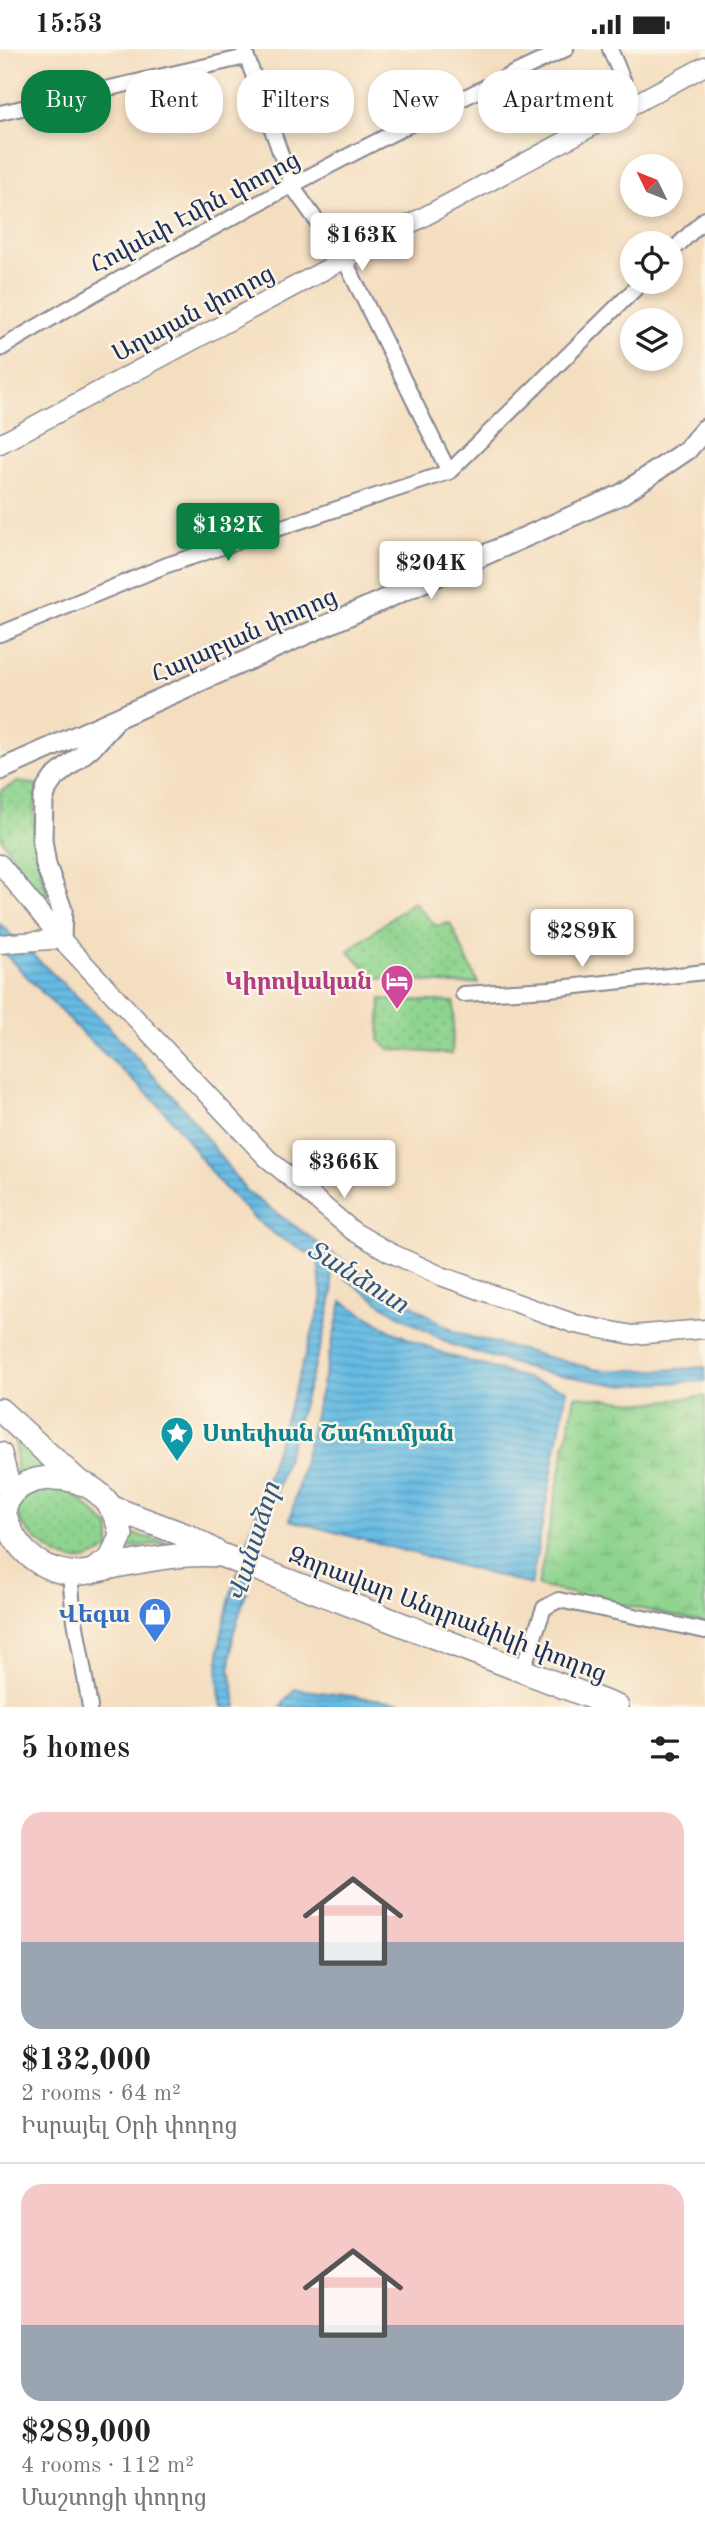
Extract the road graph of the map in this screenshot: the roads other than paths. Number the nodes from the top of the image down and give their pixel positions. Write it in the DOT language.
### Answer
graph roads {
  1 [pos="566,49"];
  2 [pos="610,49"];
  3 [pos="245,53"];
  4 [pos="705,66"];
  5 [pos="619,70"];
  6 [pos="638,101"];
  7 [pos="0,113"];
  8 [pos="580,133"];
  9 [pos="292,185"];
  10 [pos="705,219"];
  11 [pos="683,240"];
  12 [pos="345,261"];
  13 [pos="630,294"];
  14 [pos="0,349"];
  15 [pos="705,429"];
  16 [pos="0,444"];
  17 [pos="449,472"];
  18 [pos="0,633"];
  19 [pos="119,718"];
  20 [pos="0,770"];
  21 [pos="0,864"];
  22 [pos="61,939"];
  23 [pos="0,944"];
  24 [pos="705,972"];
  25 [pos="463,993"];
  26 [pos="705,1329"];
  27 [pos="0,1410"];
  28 [pos="0,1454"];
  29 [pos="80,1482"];
  30 [pos="5,1506"];
  31 [pos="110,1507"];
  32 [pos="221,1555"];
  33 [pos="81,1572"];
  34 [pos="705,1631"];
  35 [pos="522,1671"];
  36 [pos="90,1707"];
  37 [pos="617,1707"];
  1 -- 9 [label="street, Հովսեփ Էմին փողոց"];
  2 -- 5 [label="street"];
  3 -- 7 [label="street"];
  3 -- 9 [label="street"];
  4 -- 6 [label="street, Աղայան փողոց"];
  8 -- 12 [label="street, Աղայան փողոց"];
  9 -- 12 [label="street"];
  9 -- 14 [label="street, Հովսեփ Էմին փողոց"];
  10 -- 11 [label="street"];
  12 -- 16 [label="street, Աղայան փողոց"];
  12 -- 17 [label="street"];
  13 -- 17 [label="street"];
  15 -- 19 [label="main road, Հալաբյան փողոց"];
  17 -- 18 [label="street"];
  19 -- 20 [label="main road, Հալաբյան փողոց"];
  19 -- 22 [label="main road"];
  21 -- 22 [label="street"];
  22 -- 23 [label="street"];
  22 -- 26 [label="street"];
  24 -- 25 [label="street"];
  27 -- 29 [label="highway"];
  28 -- 30 [label="highway"];
  29 -- 30 [label="highway"];
  29 -- 31 [label="highway"];
  30 -- 33 [label="highway"];
  31 -- 32 [label="highway"];
  31 -- 33 [label="highway"];
  32 -- 33 [label="highway"];
  32 -- 35 [label="highway, Զորավար Անդրանիկի փողոց"];
  33 -- 36 [label="street"];
  34 -- 35 [label="street"];
  35 -- 37 [label="highway, Զորավար Անդրանիկի փողոց"];
}
